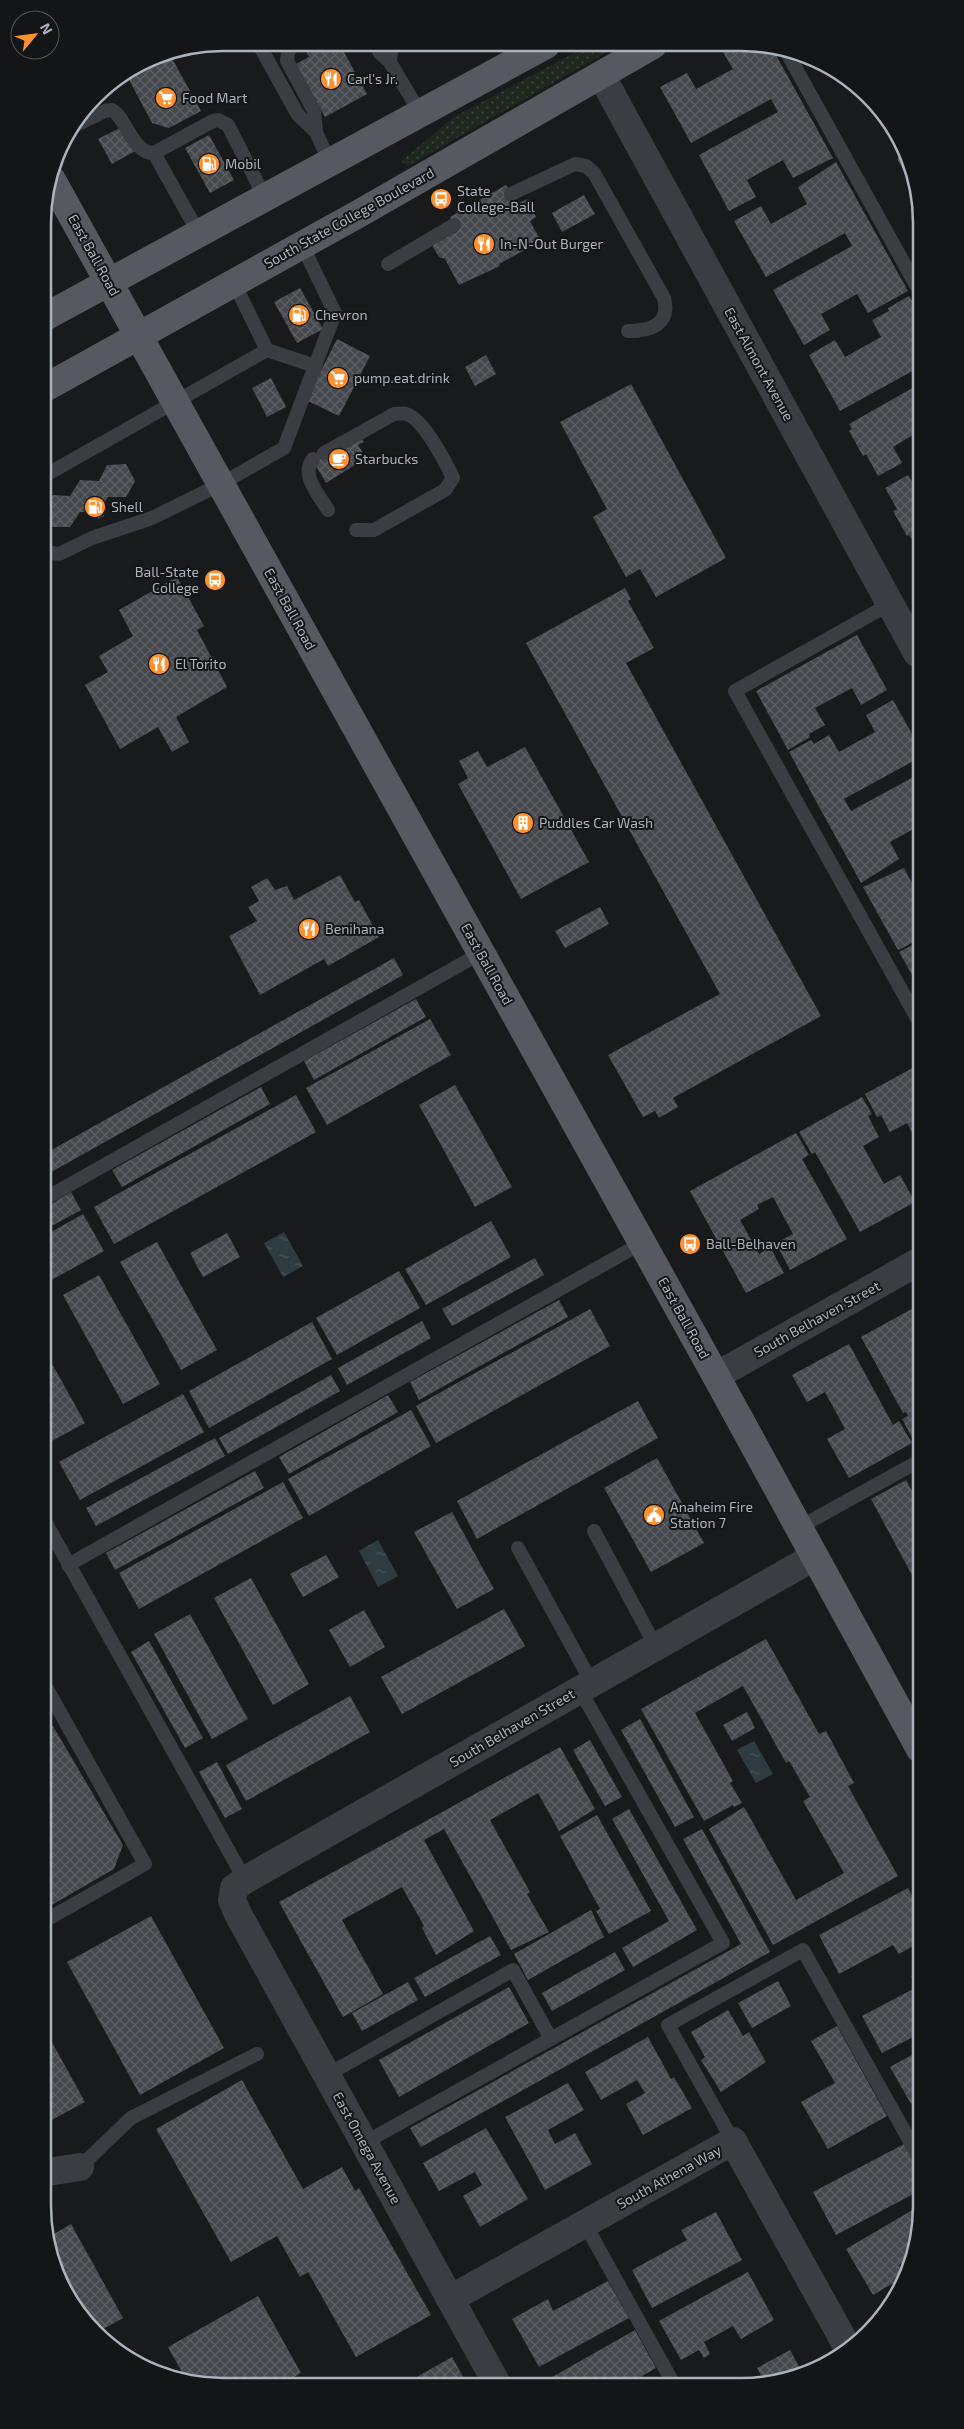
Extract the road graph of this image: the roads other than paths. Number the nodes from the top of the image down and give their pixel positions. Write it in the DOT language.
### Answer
graph roads {
  1 [pos="262,51"];
  2 [pos="289,51"];
  3 [pos="379,51"];
  4 [pos="392,51"];
  5 [pos="533,51"];
  6 [pos="643,51"];
  7 [pos="789,58"];
  8 [pos="390,62"];
  9 [pos="601,75"];
  10 [pos="420,113"];
  11 [pos="86,120"];
  12 [pos="316,132"];
  13 [pos="154,153"];
  14 [pos="329,161"];
  15 [pos="56,187"];
  16 [pos="511,194"];
  17 [pos="264,196"];
  18 [pos="454,225"];
  19 [pos="198,232"];
  20 [pos="302,245"];
  21 [pos="388,264"];
  22 [pos="913,280"];
  23 [pos="108,282"];
  24 [pos="234,283"];
  25 [pos="52,313"];
  26 [pos="628,331"];
  27 [pos="138,336"];
  28 [pos="267,350"];
  29 [pos="315,366"];
  30 [pos="52,385"];
  31 [pos="175,403"];
  32 [pos="52,472"];
  33 [pos="221,484"];
  34 [pos="328,510"];
  35 [pos="356,530"];
  36 [pos="52,553"];
  37 [pos="890,604"];
  38 [pos="913,645"];
  39 [pos="481,953"];
  40 [pos="913,1010"];
  41 [pos="52,1195"];
  42 [pos="642,1243"];
  43 [pos="912,1265"];
  44 [pos="716,1376"];
  45 [pos="912,1465"];
  46 [pos="798,1528"];
  47 [pos="594,1531"];
  48 [pos="51,1533"];
  49 [pos="518,1548"];
  50 [pos="814,1557"];
  51 [pos="68,1566"];
  52 [pos="656,1646"];
  53 [pos="586,1686"];
  54 [pos="51,1697"];
  55 [pos="912,1735"];
  56 [pos="245,1880"];
  57 [pos="238,1914"];
  58 [pos="51,1917"];
  59 [pos="551,2039"];
  60 [pos="256,2054"];
  61 [pos="327,2075"];
  62 [pos="733,2141"];
  63 [pos="364,2143"];
  64 [pos="912,2145"];
  65 [pos="80,2167"];
  66 [pos="51,2172"];
  67 [pos="585,2224"];
  68 [pos="450,2299"];
  69 [pos="845,2342"];
  70 [pos="494,2378"];
  71 [pos="670,2378"];
  1 -- 12 [label="lane"];
  2 -- 12 [label="lane"];
  3 -- 8 [label="lane"];
  4 -- 8 [label="lane"];
  5 -- 10 [label="main road"];
  6 -- 9 [label="main road, South State College Boulevard"];
  7 -- 22 [label="lane"];
  8 -- 10 [label="lane"];
  9 -- 20 [label="main road, South State College Boulevard"];
  9 -- 37 [label="street, East Almont Avenue"];
  10 -- 14 [label="main road"];
  11 -- 13 [label="lane"];
  12 -- 14 [label="lane"];
  13 -- 17 [label="lane"];
  13 -- 19 [label="lane"];
  14 -- 17 [label="main road"];
  15 -- 23 [label="main road, East Ball Road"];
  16 -- 26 [label="lane"];
  17 -- 19 [label="main road"];
  18 -- 21 [label="lane"];
  19 -- 23 [label="main road"];
  20 -- 24 [label="main road, South State College Boulevard"];
  20 -- 29 [label="lane"];
  23 -- 25 [label="main road"];
  23 -- 27 [label="main road, East Ball Road"];
  24 -- 27 [label="main road, South State College Boulevard"];
  24 -- 28 [label="lane"];
  27 -- 30 [label="main road, South State College Boulevard"];
  27 -- 31 [label="main road, East Ball Road"];
  28 -- 29 [label="lane"];
  28 -- 31 [label="lane"];
  29 -- 33 [label="lane"];
  31 -- 32 [label="lane"];
  31 -- 33 [label="main road, East Ball Road"];
  33 -- 36 [label="lane"];
  33 -- 39 [label="main road, East Ball Road"];
  34 -- 35 [label="lane"];
  37 -- 38 [label="street, East Almont Avenue"];
  37 -- 40 [label="lane"];
  39 -- 41 [label="lane"];
  39 -- 42 [label="main road, East Ball Road"];
  42 -- 44 [label="main road, East Ball Road"];
  42 -- 51 [label="lane"];
  43 -- 44 [label="street, South Belhaven Street"];
  44 -- 46 [label="main road, East Ball Road"];
  45 -- 46 [label="lane"];
  46 -- 50 [label="main road, East Ball Road"];
  47 -- 52 [label="lane"];
  48 -- 51 [label="lane"];
  49 -- 53 [label="lane"];
  50 -- 52 [label="street, South Belhaven Street"];
  50 -- 55 [label="main road, East Ball Road"];
  51 -- 56 [label="lane"];
  52 -- 53 [label="street, South Belhaven Street"];
  53 -- 56 [label="street, South Belhaven Street"];
  53 -- 59 [label="lane"];
  54 -- 58 [label="lane"];
  56 -- 57 [label="street, South Belhaven Street"];
  57 -- 61 [label="street, East Omega Avenue"];
  59 -- 61 [label="lane"];
  59 -- 63 [label="lane"];
  60 -- 65 [label="lane"];
  61 -- 63 [label="street, East Omega Avenue"];
  62 -- 64 [label="lane"];
  62 -- 67 [label="street, South Athena Way"];
  62 -- 69 [label="street, South Athena Way"];
  63 -- 68 [label="street, East Omega Avenue"];
  65 -- 66 [label="street"];
  67 -- 68 [label="street, South Athena Way"];
  67 -- 71 [label="lane"];
  68 -- 70 [label="street, East Omega Avenue"];
}
